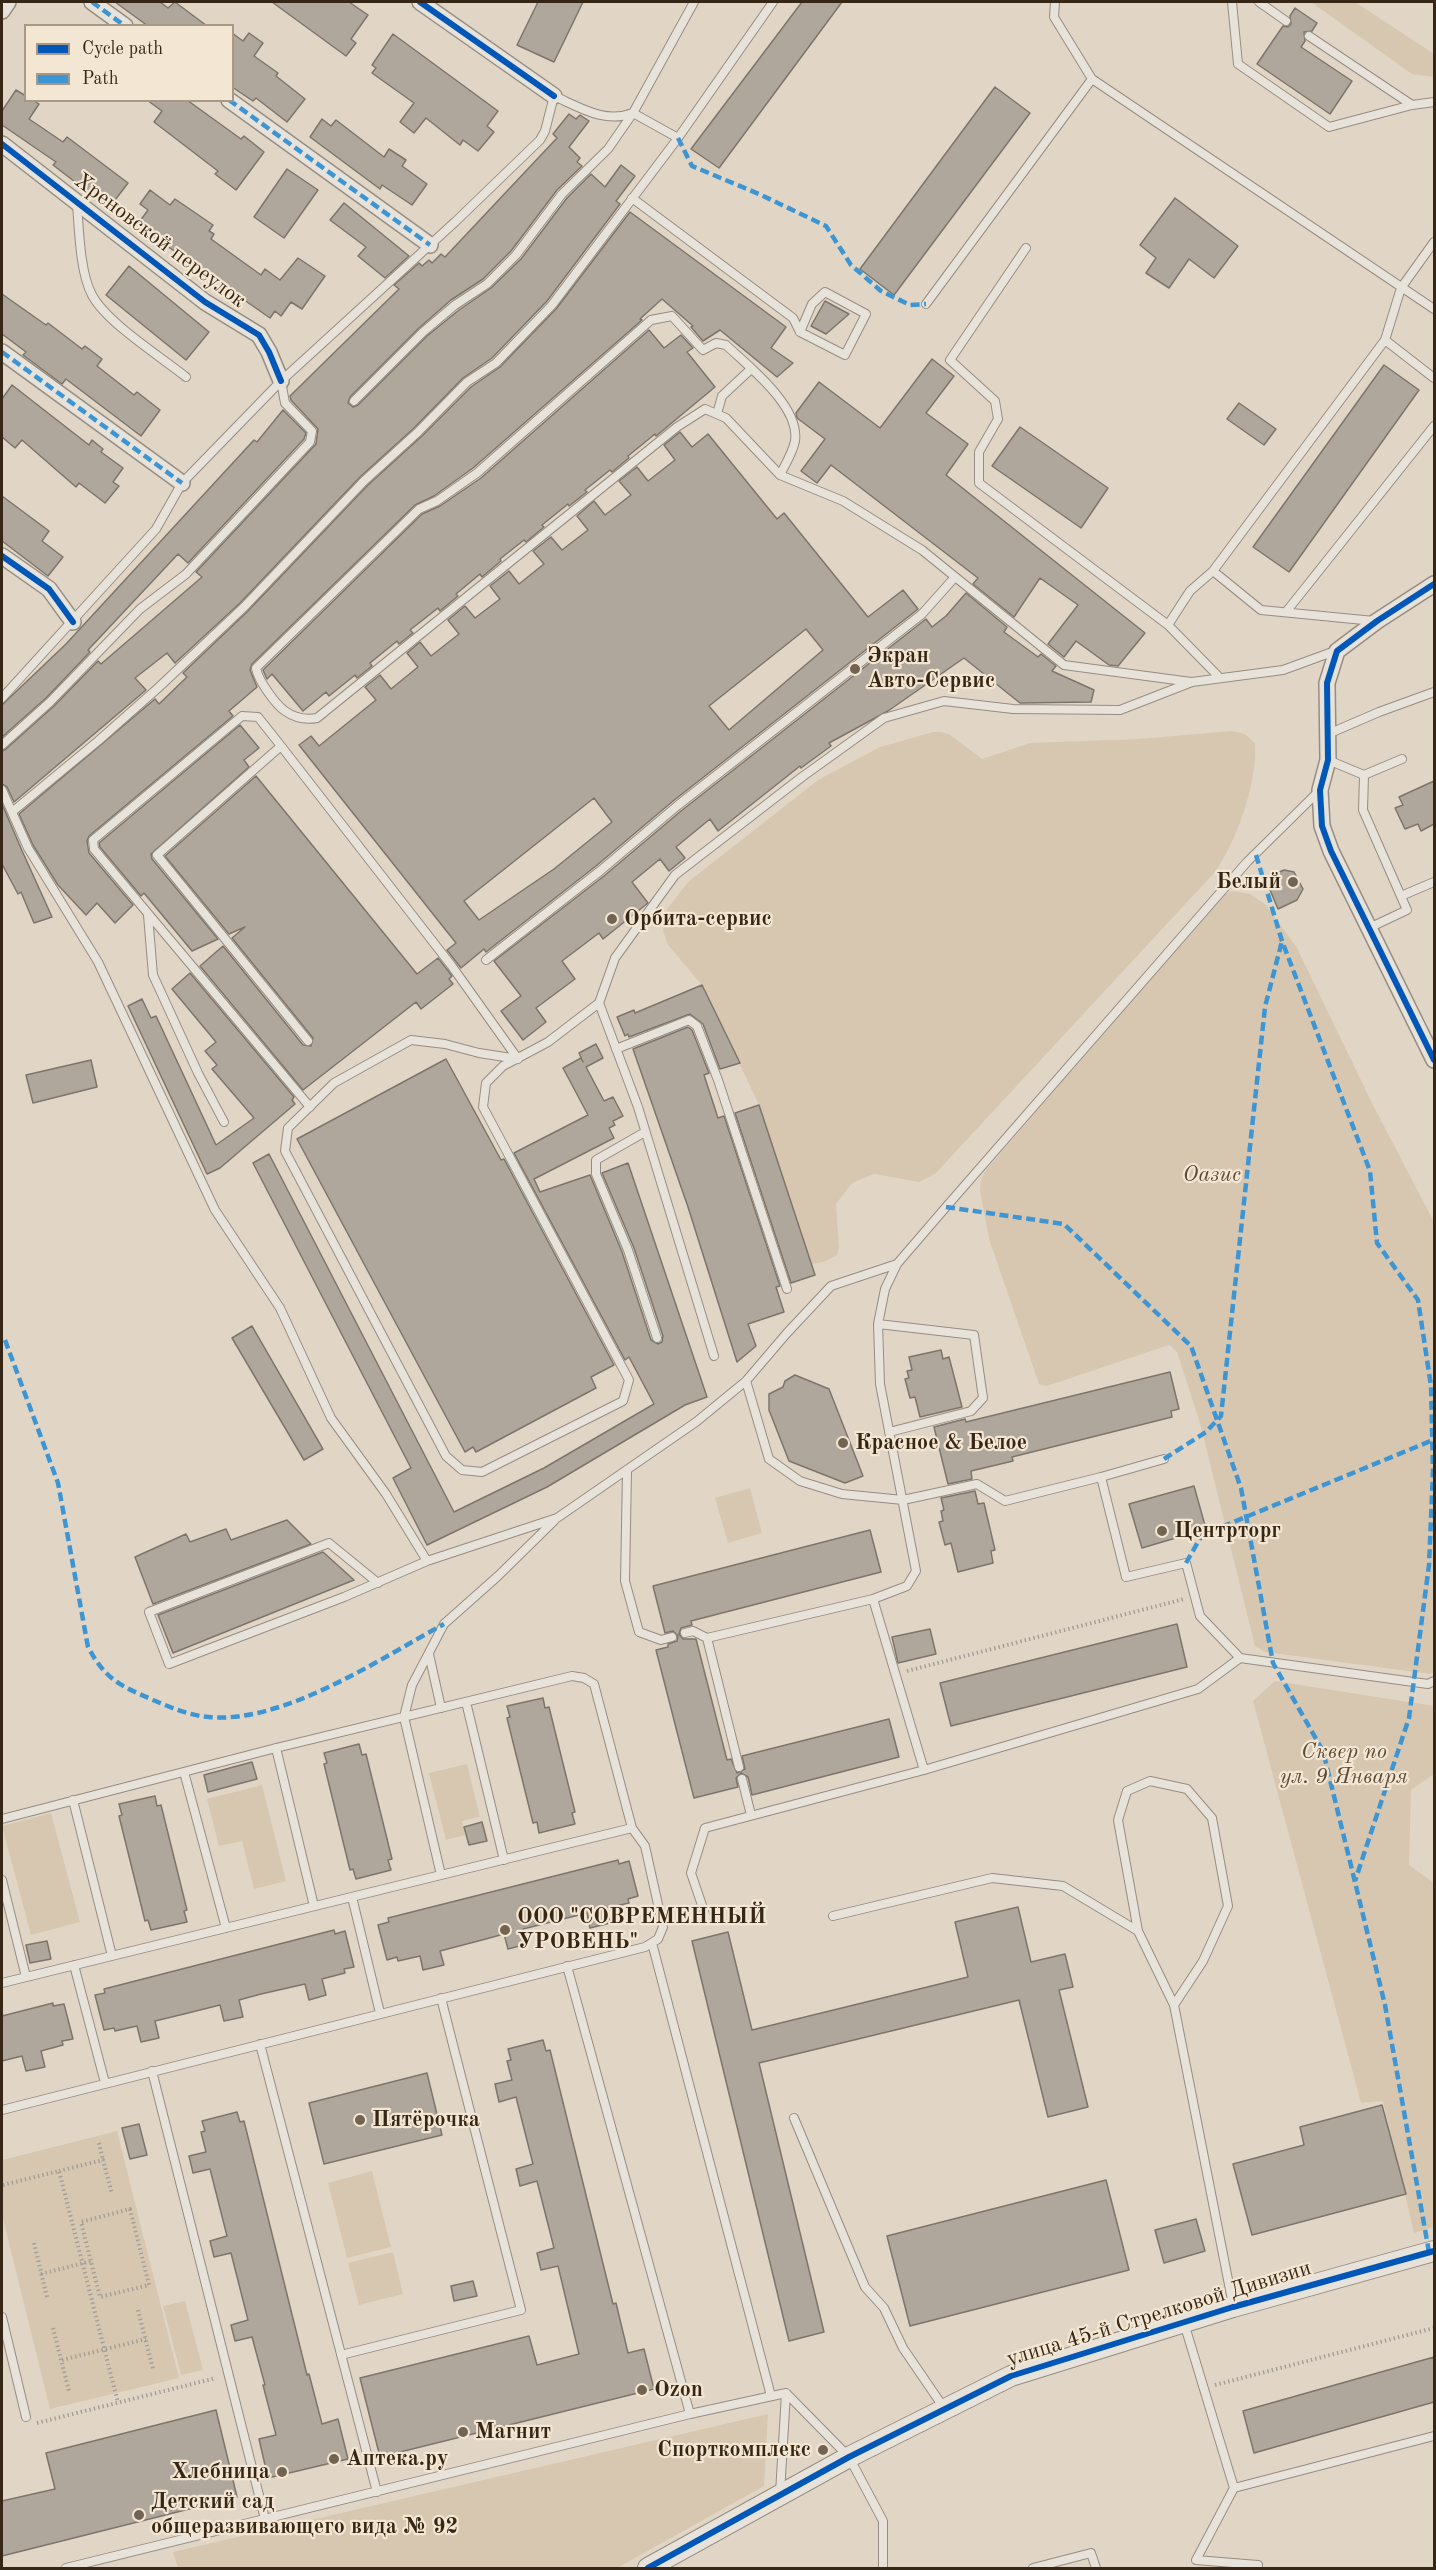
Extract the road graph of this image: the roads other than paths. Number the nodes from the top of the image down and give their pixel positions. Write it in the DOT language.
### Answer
graph roads {
  1 [pos="9,2"];
  2 [pos="92,2"];
  3 [pos="420,2"];
  4 [pos="694,2"];
  5 [pos="773,2"];
  6 [pos="1055,2"];
  7 [pos="1232,2"];
  8 [pos="1259,2"];
  9 [pos="2,11"];
  10 [pos="1286,21"];
  11 [pos="122,24"];
  12 [pos="1309,36"];
  13 [pos="1092,79"];
  14 [pos="554,96"];
  15 [pos="232,102"];
  16 [pos="1434,102"];
  17 [pos="1412,105"];
  18 [pos="633,113"];
  19 [pos="678,138"];
  20 [pos="2,144"];
  21 [pos="632,198"];
  22 [pos="77,202"];
  23 [pos="1434,242"];
  24 [pos="430,245"];
  25 [pos="1026,249"];
  26 [pos="1401,288"];
  27 [pos="926,304"];
  28 [pos="1434,309"];
  29 [pos="800,332"];
  30 [pos="1385,340"];
  31 [pos="2,352"];
  32 [pos="751,369"];
  33 [pos="186,377"];
  34 [pos="1434,378"];
  35 [pos="281,381"];
  36 [pos="354,401"];
  37 [pos="717,414"];
  38 [pos="1434,426"];
  39 [pos="780,475"];
  40 [pos="182,483"];
  41 [pos="2,556"];
  42 [pos="1214,571"];
  43 [pos="955,577"];
  44 [pos="1434,584"];
  45 [pos="1286,612"];
  46 [pos="1377,621"];
  47 [pos="73,622"];
  48 [pos="1167,625"];
  49 [pos="1337,651"];
  50 [pos="1220,678"];
  51 [pos="1192,682"];
  52 [pos="1434,692"];
  53 [pos="2,698"];
  54 [pos="1328,734"];
  55 [pos="2,745"];
  56 [pos="281,746"];
  57 [pos="1402,759"];
  58 [pos="1328,760"];
  59 [pos="1364,775"];
  60 [pos="1320,789"];
  61 [pos="2,790"];
  62 [pos="12,812"];
  63 [pos="1434,882"];
  64 [pos="1401,896"];
  65 [pos="148,913"];
  66 [pos="1369,928"];
  67 [pos="486,960"];
  68 [pos="600,1002"];
  69 [pos="308,1041"];
  70 [pos="616,1049"];
  71 [pos="518,1059"];
  72 [pos="1434,1060"];
  73 [pos="310,1107"];
  74 [pos="224,1122"];
  75 [pos="645,1132"];
  76 [pos="897,1264"];
  77 [pos="787,1289"];
  78 [pos="878,1324"];
  79 [pos="657,1338"];
  80 [pos="714,1356"];
  81 [pos="746,1381"];
  82 [pos="889,1432"];
  83 [pos="1164,1459"];
  84 [pos="627,1471"];
  85 [pos="1101,1477"];
  86 [pos="903,1500"];
  87 [pos="557,1518"];
  88 [pos="427,1561"];
  89 [pos="378,1584"];
  90 [pos="873,1599"];
  91 [pos="685,1633"];
  92 [pos="672,1637"];
  93 [pos="707,1638"];
  94 [pos="429,1654"];
  95 [pos="1240,1658"];
  96 [pos="1434,1681"];
  97 [pos="466,1702"];
  98 [pos="441,1708"];
  99 [pos="404,1717"];
  100 [pos="276,1748"];
  101 [pos="739,1767"];
  102 [pos="924,1770"];
  103 [pos="184,1772"];
  104 [pos="742,1779"];
  105 [pos="73,1800"];
  106 [pos="751,1815"];
  107 [pos="2,1819"];
  108 [pos="632,1828"];
  109 [pos="504,1860"];
  110 [pos="441,1875"];
  111 [pos="2,1880"];
  112 [pos="352,1897"];
  113 [pos="314,1906"];
  114 [pos="833,1916"];
  115 [pos="706,1917"];
  116 [pos="226,1928"];
  117 [pos="1138,1931"];
  118 [pos="652,1943"];
  119 [pos="112,1956"];
  120 [pos="74,1965"];
  121 [pos="567,1966"];
  122 [pos="26,1977"];
  123 [pos="2,1983"];
  124 [pos="441,1998"];
  125 [pos="1174,2005"];
  126 [pos="380,2013"];
  127 [pos="260,2044"];
  128 [pos="152,2071"];
  129 [pos="105,2083"];
  130 [pos="2,2110"];
  131 [pos="794,2118"];
  132 [pos="1434,2251"];
  133 [pos="1233,2307"];
  134 [pos="2,2317"];
  135 [pos="1184,2322"];
  136 [pos="341,2355"];
  137 [pos="786,2393"];
  138 [pos="771,2396"];
  139 [pos="944,2410"];
  140 [pos="690,2414"];
  141 [pos="26,2417"];
  142 [pos="1434,2436"];
  143 [pos="849,2457"];
  144 [pos="1234,2488"];
  145 [pos="377,2492"];
  146 [pos="780,2496"];
  147 [pos="265,2519"];
  148 [pos="1211,2563"];
  149 [pos="66,2568"];
  150 [pos="648,2568"];
  151 [pos="883,2568"];
  152 [pos="1034,2568"];
  153 [pos="1096,2568"];
  154 [pos="1204,2568"];
  155 [pos="1258,2568"];
  1 -- 9 [label="street"];
  2 -- 11 [label="street"];
  3 -- 14 [label="street"];
  4 -- 18 [label="lane"];
  5 -- 19 [label="lane"];
  6 -- 13 [label="lane"];
  7 -- 17 [label="lane"];
  8 -- 10 [label="lane"];
  12 -- 17 [label="lane"];
  13 -- 26 [label="lane"];
  13 -- 27 [label="lane"];
  14 -- 18 [label="lane"];
  14 -- 24 [label="lane"];
  15 -- 24 [label="street"];
  16 -- 17 [label="lane"];
  18 -- 19 [label="lane"];
  18 -- 36 [label="lane"];
  19 -- 21 [label="lane"];
  20 -- 22 [label="street, Хреновской переулок"];
  21 -- 29 [label="lane"];
  21 -- 62 [label="lane"];
  22 -- 33 [label="lane"];
  22 -- 35 [label="street, Хреновской переулок"];
  23 -- 26 [label="lane"];
  24 -- 35 [label="lane"];
  25 -- 48 [label="lane"];
  26 -- 28 [label="lane"];
  26 -- 30 [label="lane"];
  29 -- 29 [label="lane"];
  30 -- 34 [label="lane"];
  30 -- 42 [label="lane"];
  31 -- 40 [label="street"];
  32 -- 37 [label="lane"];
  32 -- 37 [label="lane"];
  32 -- 39 [label="lane"];
  35 -- 40 [label="lane"];
  35 -- 55 [label="lane"];
  37 -- 39 [label="lane"];
  38 -- 45 [label="lane"];
  39 -- 43 [label="lane"];
  40 -- 47 [label="lane"];
  41 -- 47 [label="street"];
  42 -- 45 [label="lane"];
  42 -- 48 [label="lane"];
  43 -- 51 [label="lane"];
  43 -- 67 [label="lane"];
  44 -- 46 [label="street"];
  45 -- 46 [label="lane"];
  46 -- 49 [label="street"];
  47 -- 53 [label="lane"];
  48 -- 50 [label="lane"];
  49 -- 50 [label="lane"];
  49 -- 54 [label="street"];
  50 -- 51 [label="lane"];
  51 -- 68 [label="lane"];
  52 -- 54 [label="lane"];
  54 -- 58 [label="street"];
  56 -- 65 [label="lane"];
  56 -- 69 [label="lane"];
  56 -- 71 [label="lane"];
  57 -- 59 [label="lane"];
  58 -- 59 [label="lane"];
  58 -- 60 [label="street"];
  59 -- 64 [label="lane"];
  60 -- 66 [label="street"];
  60 -- 76 [label="lane"];
  61 -- 62 [label="lane"];
  62 -- 88 [label="lane"];
  63 -- 64 [label="lane"];
  64 -- 66 [label="lane"];
  65 -- 73 [label="lane"];
  65 -- 74 [label="lane"];
  66 -- 72 [label="street"];
  68 -- 70 [label="lane"];
  68 -- 71 [label="lane"];
  70 -- 75 [label="lane"];
  70 -- 77 [label="lane"];
  71 -- 73 [label="lane"];
  71 -- 73 [label="lane"];
  75 -- 79 [label="lane"];
  75 -- 80 [label="lane"];
  76 -- 78 [label="lane"];
  76 -- 81 [label="lane"];
  78 -- 82 [label="lane"];
  78 -- 82 [label="lane"];
  81 -- 84 [label="lane"];
  81 -- 86 [label="lane"];
  82 -- 86 [label="lane"];
  83 -- 85 [label="lane"];
  84 -- 87 [label="lane"];
  84 -- 92 [label="lane"];
  85 -- 86 [label="lane"];
  85 -- 95 [label="lane"];
  86 -- 90 [label="lane"];
  87 -- 88 [label="lane"];
  87 -- 94 [label="lane"];
  88 -- 89 [label="lane"];
  89 -- 89 [label="lane"];
  90 -- 93 [label="lane"];
  90 -- 102 [label="lane"];
  91 -- 93 [label="lane"];
  93 -- 101 [label="lane"];
  94 -- 98 [label="lane"];
  94 -- 99 [label="lane"];
  95 -- 96 [label="lane"];
  95 -- 102 [label="lane"];
  97 -- 98 [label="lane"];
  97 -- 108 [label="lane"];
  97 -- 109 [label="lane"];
  98 -- 99 [label="lane"];
  99 -- 100 [label="lane"];
  99 -- 110 [label="lane"];
  100 -- 103 [label="lane"];
  100 -- 113 [label="lane"];
  102 -- 106 [label="lane"];
  103 -- 105 [label="lane"];
  103 -- 116 [label="lane"];
  104 -- 106 [label="lane"];
  105 -- 107 [label="lane"];
  105 -- 119 [label="lane"];
  106 -- 115 [label="lane"];
  108 -- 109 [label="lane"];
  108 -- 118 [label="lane"];
  109 -- 110 [label="lane"];
  110 -- 112 [label="lane"];
  111 -- 122 [label="lane"];
  112 -- 113 [label="lane"];
  112 -- 126 [label="lane"];
  113 -- 116 [label="lane"];
  114 -- 117 [label="lane"];
  116 -- 119 [label="lane"];
  117 -- 125 [label="lane"];
  117 -- 125 [label="lane"];
  118 -- 121 [label="lane"];
  118 -- 138 [label="lane"];
  119 -- 120 [label="lane"];
  120 -- 122 [label="lane"];
  120 -- 129 [label="lane"];
  121 -- 124 [label="lane"];
  121 -- 140 [label="lane"];
  122 -- 123 [label="lane"];
  124 -- 126 [label="lane"];
  124 -- 136 [label="lane"];
  125 -- 133 [label="lane"];
  126 -- 127 [label="lane"];
  127 -- 128 [label="lane"];
  127 -- 136 [label="lane"];
  128 -- 129 [label="lane"];
  128 -- 147 [label="lane"];
  129 -- 130 [label="lane"];
  131 -- 139 [label="lane"];
  132 -- 133 [label="street, улица 45-й Стрелковой Дивизии"];
  133 -- 135 [label="street, улица 45-й Стрелковой Дивизии"];
  134 -- 141 [label="lane"];
  135 -- 139 [label="street, улица 45-й Стрелковой Дивизии"];
  135 -- 144 [label="lane"];
  136 -- 145 [label="lane"];
  137 -- 138 [label="lane"];
  137 -- 143 [label="lane"];
  137 -- 146 [label="lane"];
  138 -- 140 [label="lane"];
  139 -- 143 [label="street, улица 45-й Стрелковой Дивизии"];
  140 -- 145 [label="lane"];
  142 -- 144 [label="lane"];
  143 -- 146 [label="street, улица 45-й Стрелковой Дивизии"];
  143 -- 151 [label="lane"];
  144 -- 148 [label="lane"];
  145 -- 147 [label="lane"];
  146 -- 150 [label="street, улица 45-й Стрелковой Дивизии"];
  147 -- 149 [label="lane"];
  148 -- 154 [label="lane"];
  148 -- 155 [label="lane"];
  152 -- 153 [label="lane"];
}
